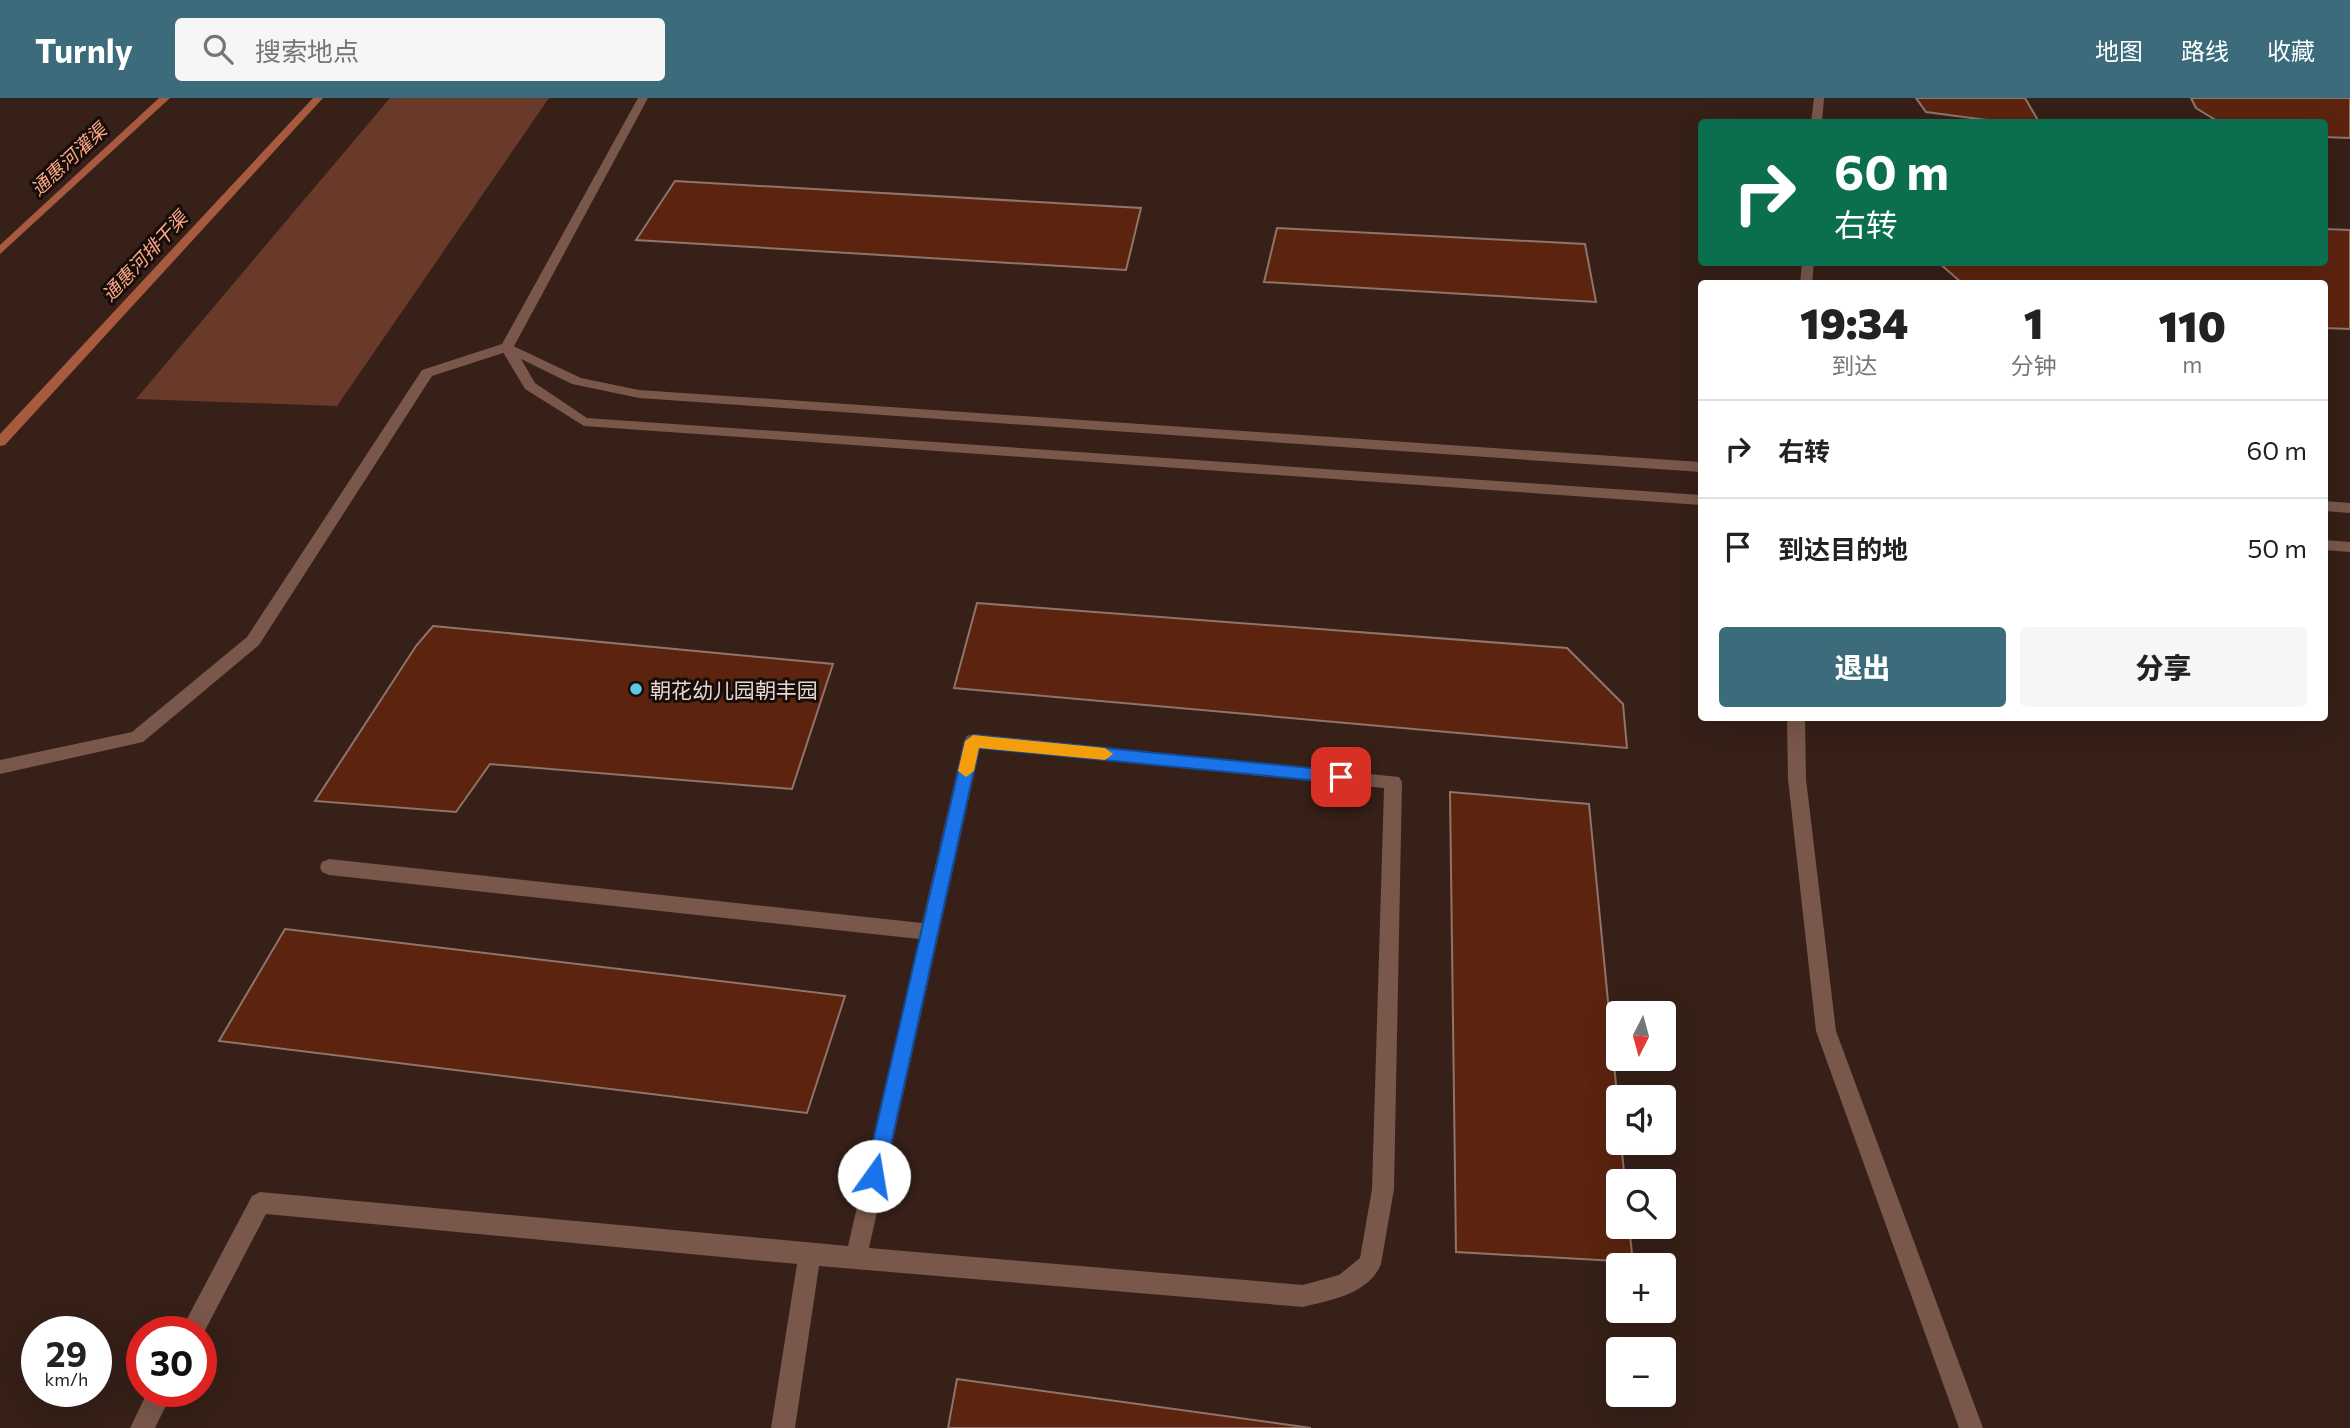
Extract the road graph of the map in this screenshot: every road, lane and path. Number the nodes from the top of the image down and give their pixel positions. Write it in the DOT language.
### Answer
graph roads {
  1 [pos="643,98"];
  2 [pos="1819,98"];
  3 [pos="1817,119"];
  4 [pos="507,347"];
  5 [pos="1698,467"];
  6 [pos="1698,500"];
  7 [pos="2328,506"];
  8 [pos="2350,508"];
  9 [pos="2328,545"];
  10 [pos="2350,547"];
  11 [pos="1796,721"];
  12 [pos="0,767"];
  13 [pos="329,867"];
  14 [pos="930,932"];
  15 [pos="810,1254"];
  16 [pos="856,1258"];
  17 [pos="200,1316"];
  18 [pos="153,1407"];
  19 [pos="142,1428"];
  20 [pos="783,1428"];
  21 [pos="1971,1428"];
  1 -- 4 [label="street"];
  2 -- 3 [label="street"];
  4 -- 5 [label="street"];
  4 -- 6 [label="street"];
  4 -- 12 [label="street"];
  7 -- 8 [label="street"];
  9 -- 10 [label="street"];
  11 -- 21 [label="street"];
  13 -- 14 [label="street"];
  14 -- 16 [label="street"];
  14 -- 16 [label="street"];
  15 -- 16 [label="street"];
  15 -- 17 [label="street"];
  15 -- 20 [label="street"];
  18 -- 19 [label="street"];
}
